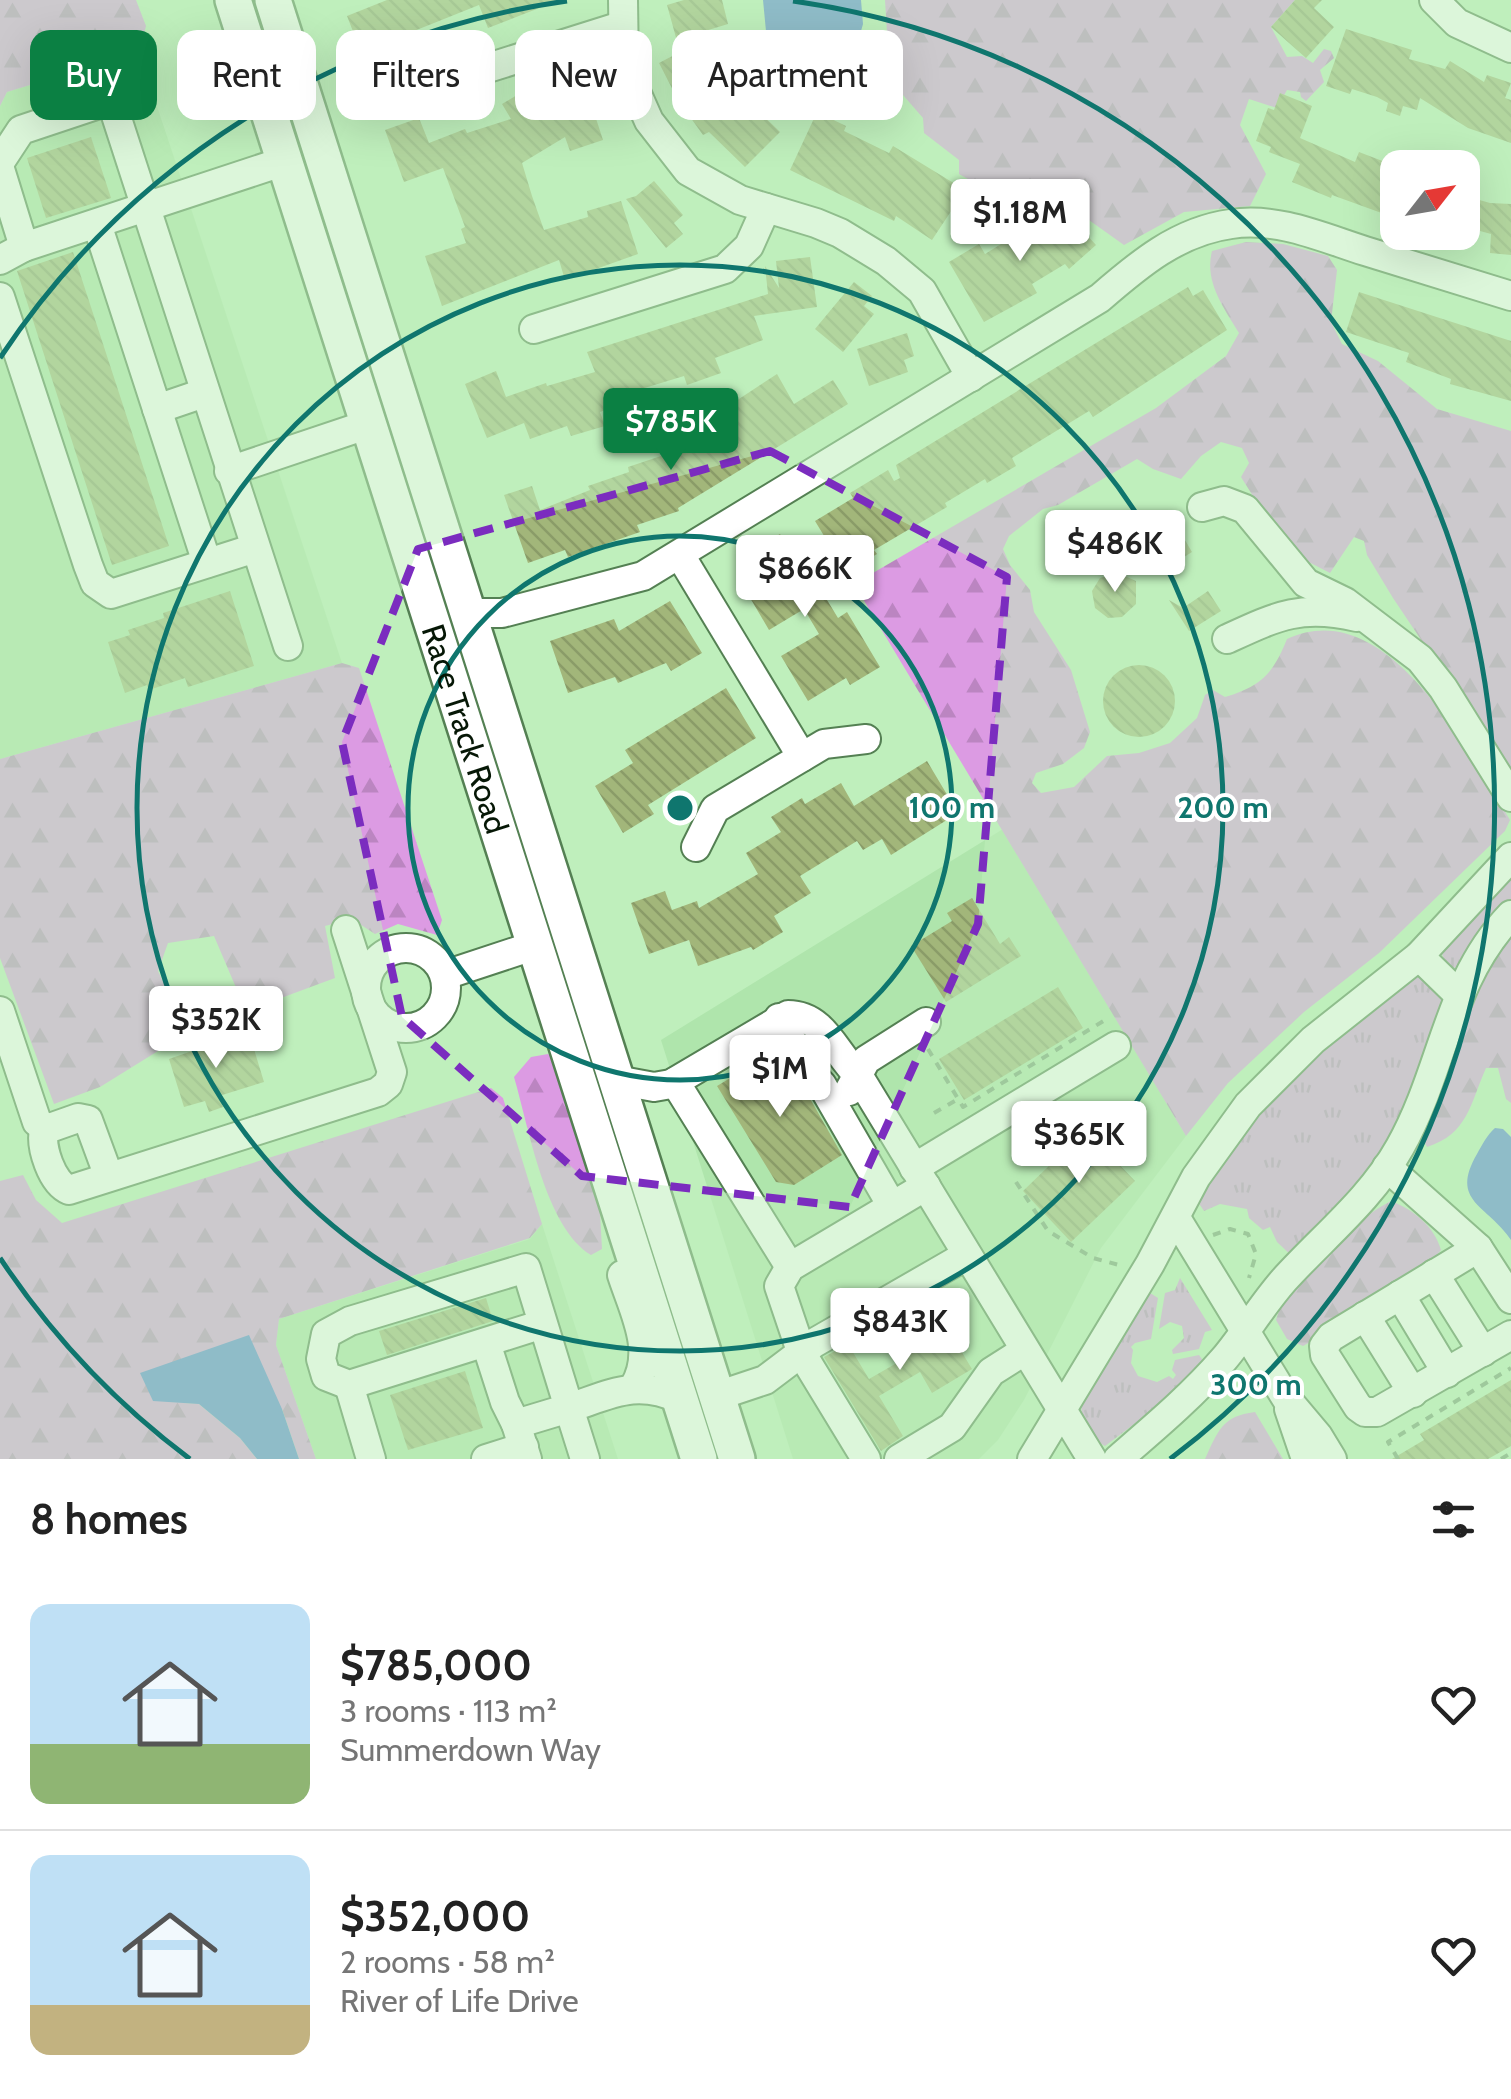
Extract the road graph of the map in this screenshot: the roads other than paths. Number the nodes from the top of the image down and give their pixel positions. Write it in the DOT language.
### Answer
graph roads {
  1 [pos="234,0"];
  2 [pos="273,0"];
  3 [pos="1434,0"];
  4 [pos="622,13"];
  5 [pos="1511,48"];
  6 [pos="495,63"];
  7 [pos="320,150"];
  8 [pos="285,161"];
  9 [pos="0,165"];
  10 [pos="766,208"];
  11 [pos="145,209"];
  12 [pos="97,224"];
  13 [pos="12,253"];
  14 [pos="1511,296"];
  15 [pos="0,297"];
  16 [pos="534,328"];
  17 [pos="971,377"];
  18 [pos="204,394"];
  19 [pos="157,409"];
  20 [pos="369,424"];
  21 [pos="229,471"];
  22 [pos="1202,506"];
  23 [pos="255,548"];
  24 [pos="680,555"];
  25 [pos="207,563"];
  26 [pos="467,613"];
  27 [pos="1368,620"];
  28 [pos="1227,640"];
  29 [pos="288,646"];
  30 [pos="866,739"];
  31 [pos="802,757"];
  32 [pos="1511,797"];
  33 [pos="696,847"];
  34 [pos="1511,858"];
  35 [pos="1511,915"];
  36 [pos="346,930"];
  37 [pos="570,933"];
  38 [pos="536,945"];
  39 [pos="1418,956"];
  40 [pos="445,975"];
  41 [pos="1458,994"];
  42 [pos="368,1000"];
  43 [pos="0,1011"];
  44 [pos="1111,1033"];
  45 [pos="927,1036"];
  46 [pos="803,1055"];
  47 [pos="858,1075"];
  48 [pos="616,1080"];
  49 [pos="665,1084"];
  50 [pos="837,1115"];
  51 [pos="630,1122"];
  52 [pos="47,1128"];
  53 [pos="1387,1167"];
  54 [pos="109,1177"];
  55 [pos="920,1177"];
  56 [pos="892,1206"];
  57 [pos="620,1210"];
  58 [pos="1176,1218"];
  59 [pos="1478,1248"];
  60 [pos="966,1255"];
  61 [pos="790,1268"];
  62 [pos="1434,1274"];
  63 [pos="1400,1295"];
  64 [pos="1511,1299"];
  65 [pos="1365,1316"];
  66 [pos="543,1324"];
  67 [pos="1244,1330"];
  68 [pos="1511,1335"];
  69 [pos="486,1343"];
  70 [pos="1024,1351"];
  71 [pos="1483,1352"];
  72 [pos="802,1354"];
  73 [pos="1447,1373"];
  74 [pos="349,1385"];
  75 [pos="634,1387"];
  76 [pos="1413,1393"];
  77 [pos="717,1396"];
  78 [pos="1286,1398"];
  79 [pos="680,1399"];
  80 [pos="569,1408"];
  81 [pos="1061,1411"];
  82 [pos="522,1443"];
  83 [pos="370,1459"];
  84 [pos="486,1459"];
  85 [pos="585,1459"];
  86 [pos="699,1459"];
  87 [pos="737,1459"];
  88 [pos="866,1459"];
  89 [pos="899,1459"];
  90 [pos="1032,1459"];
  91 [pos="1092,1459"];
  92 [pos="1118,1459"];
  93 [pos="1306,1459"];
  94 [pos="1332,1459"];
  1 -- 8 [label="main road, Race Track Road"];
  2 -- 7 [label="main road, Race Track Road"];
  3 -- 5 [label="street"];
  4 -- 6 [label="street"];
  4 -- 10 [label="street"];
  7 -- 8 [label="main road"];
  7 -- 26 [label="main road, Race Track Road"];
  8 -- 11 [label="street"];
  8 -- 20 [label="main road, Race Track Road"];
  9 -- 11 [label="street"];
  9 -- 13 [label="street"];
  10 -- 16 [label="street"];
  10 -- 17 [label="street"];
  11 -- 12 [label="street"];
  11 -- 18 [label="street"];
  12 -- 13 [label="street"];
  12 -- 19 [label="street"];
  14 -- 17 [label="street"];
  15 -- 25 [label="street"];
  17 -- 24 [label="street"];
  18 -- 19 [label="street"];
  18 -- 21 [label="street"];
  19 -- 25 [label="street"];
  20 -- 21 [label="street"];
  20 -- 38 [label="main road, Race Track Road"];
  21 -- 23 [label="street"];
  22 -- 27 [label="street"];
  23 -- 25 [label="street"];
  23 -- 29 [label="street"];
  24 -- 26 [label="street"];
  24 -- 31 [label="street"];
  26 -- 37 [label="main road, Race Track Road"];
  27 -- 28 [label="street"];
  27 -- 32 [label="street"];
  30 -- 31 [label="street"];
  31 -- 33 [label="street"];
  34 -- 39 [label="street"];
  35 -- 41 [label="street"];
  36 -- 42 [label="street"];
  37 -- 38 [label="main road"];
  37 -- 48 [label="main road, Race Track Road"];
  38 -- 40 [label="street"];
  38 -- 57 [label="main road, Race Track Road"];
  39 -- 41 [label="street"];
  39 -- 58 [label="street"];
  40 -- 42 [label="street"];
  40 -- 42 [label="street"];
  41 -- 53 [label="street"];
  42 -- 54 [label="street"];
  43 -- 52 [label="street"];
  44 -- 55 [label="street"];
  45 -- 47 [label="street"];
  46 -- 47 [label="street"];
  46 -- 49 [label="street"];
  46 -- 50 [label="street"];
  47 -- 50 [label="street"];
  47 -- 55 [label="street"];
  48 -- 49 [label="street"];
  48 -- 51 [label="main road, Race Track Road"];
  49 -- 51 [label="street"];
  49 -- 61 [label="street"];
  50 -- 56 [label="street"];
  51 -- 77 [label="main road, Race Track Road"];
  52 -- 54 [label="street"];
  52 -- 54 [label="street"];
  53 -- 59 [label="street"];
  53 -- 67 [label="street"];
  55 -- 56 [label="street"];
  55 -- 60 [label="street"];
  56 -- 61 [label="street"];
  57 -- 75 [label="street"];
  57 -- 79 [label="main road, Race Track Road"];
  58 -- 67 [label="street"];
  58 -- 81 [label="street"];
  59 -- 62 [label="street"];
  59 -- 64 [label="street"];
  60 -- 70 [label="street"];
  60 -- 72 [label="street"];
  61 -- 72 [label="street"];
  62 -- 63 [label="street"];
  62 -- 71 [label="street"];
  63 -- 65 [label="street"];
  63 -- 73 [label="street"];
  65 -- 76 [label="street"];
  65 -- 76 [label="street"];
  66 -- 69 [label="street"];
  66 -- 74 [label="street"];
  66 -- 80 [label="street"];
  67 -- 78 [label="street"];
  67 -- 92 [label="street"];
  68 -- 71 [label="street"];
  69 -- 74 [label="street"];
  69 -- 82 [label="street"];
  70 -- 81 [label="street"];
  70 -- 89 [label="street"];
  71 -- 73 [label="street"];
  72 -- 77 [label="street"];
  72 -- 88 [label="street"];
  73 -- 76 [label="street"];
  74 -- 83 [label="street"];
  75 -- 79 [label="street"];
  75 -- 80 [label="street"];
  77 -- 87 [label="main road, Race Track Road"];
  78 -- 93 [label="street"];
  78 -- 94 [label="street"];
  79 -- 86 [label="main road, Race Track Road"];
  80 -- 82 [label="street"];
  80 -- 85 [label="street"];
  81 -- 90 [label="street"];
  81 -- 91 [label="street"];
  82 -- 84 [label="street"];
}
